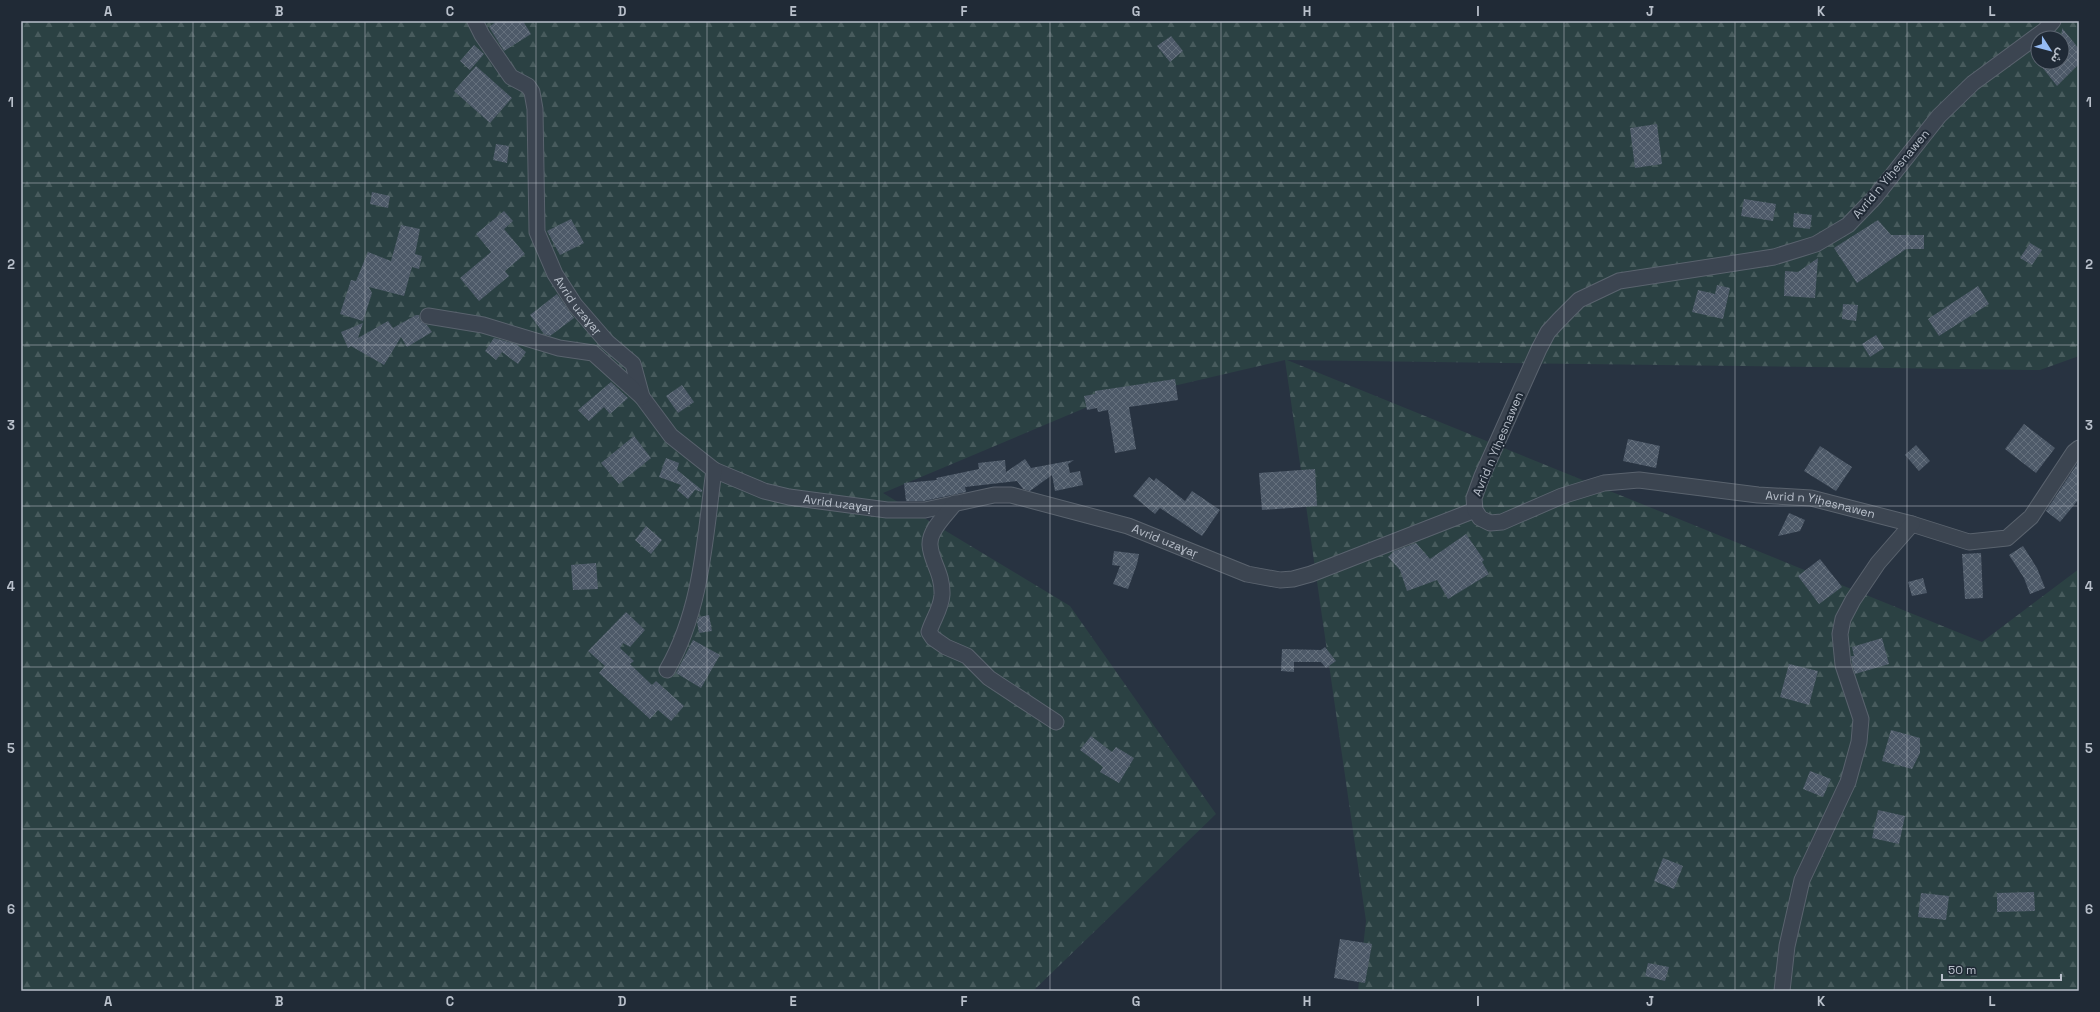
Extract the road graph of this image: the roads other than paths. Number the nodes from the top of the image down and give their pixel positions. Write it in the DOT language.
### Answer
graph roads {
  1 [pos="475,21"];
  2 [pos="2053,21"];
  3 [pos="428,316"];
  4 [pos="642,397"];
  5 [pos="2079,448"];
  6 [pos="714,470"];
  7 [pos="955,504"];
  8 [pos="1475,510"];
  9 [pos="1912,524"];
  10 [pos="667,670"];
  11 [pos="1056,722"];
  12 [pos="1782,991"];
  1 -- 4 [label="street, Avrid uzaɣaṛ"];
  2 -- 8 [label="street, Avrid n Yiḥesnawen"];
  3 -- 4 [label="street"];
  4 -- 6 [label="street, Avrid uzaɣaṛ"];
  5 -- 9 [label="street, Avrid n Yiḥesnawen"];
  6 -- 7 [label="street, Avrid uzaɣaṛ"];
  6 -- 10 [label="street"];
  7 -- 8 [label="street, Avrid uzaɣaṛ"];
  7 -- 11 [label="street"];
  8 -- 9 [label="street, Avrid n Yiḥesnawen"];
  9 -- 12 [label="street"];
}
